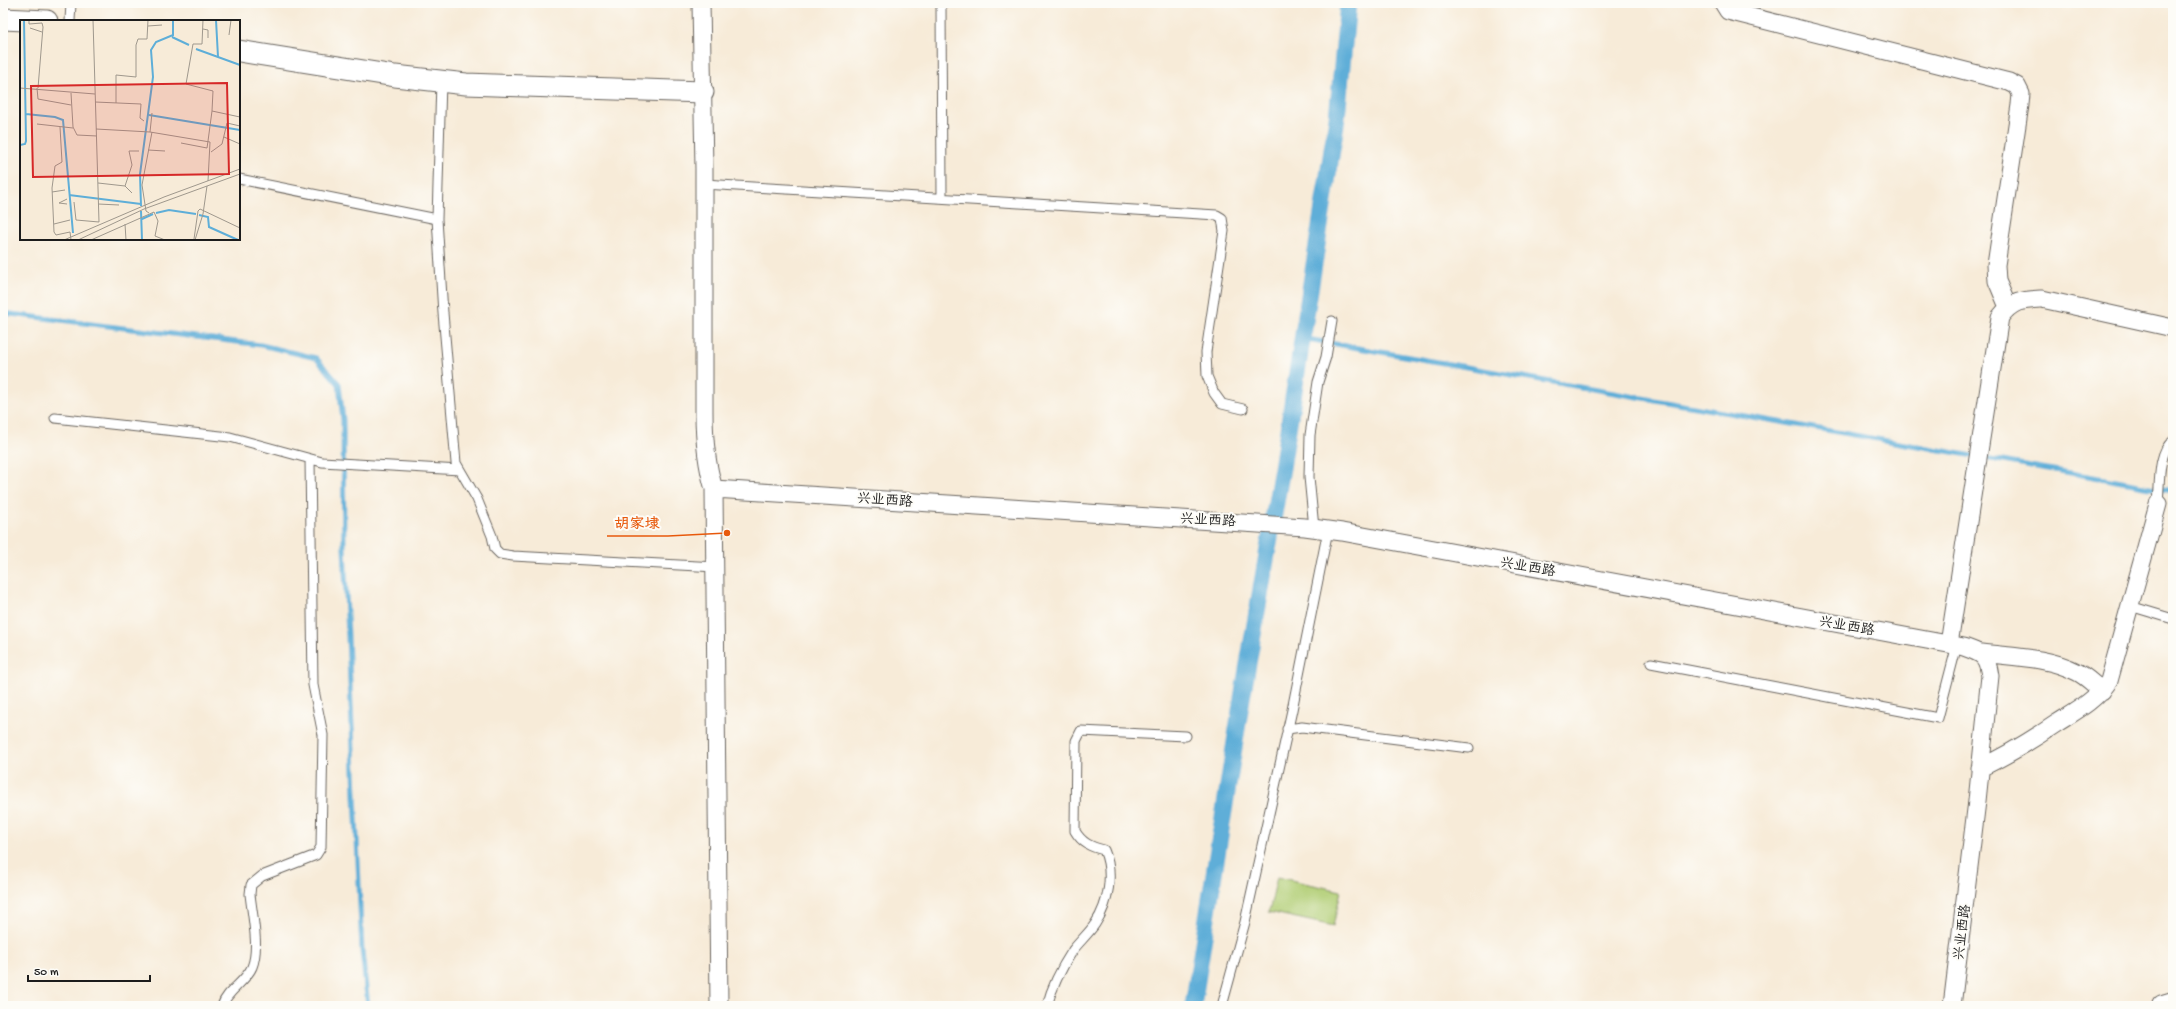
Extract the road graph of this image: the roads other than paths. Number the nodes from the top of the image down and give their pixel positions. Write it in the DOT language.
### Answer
graph roads {
  1 [pos="71,3"];
  2 [pos="701,3"];
  3 [pos="941,3"];
  4 [pos="1723,3"];
  5 [pos="3,19"];
  6 [pos="38,20"];
  7 [pos="70,20"];
  8 [pos="240,51"];
  9 [pos="441,81"];
  10 [pos="703,92"];
  11 [pos="240,179"];
  12 [pos="704,184"];
  13 [pos="942,198"];
  14 [pos="437,219"];
  15 [pos="2008,307"];
  16 [pos="1332,321"];
  17 [pos="2173,328"];
  18 [pos="1243,409"];
  19 [pos="55,418"];
  20 [pos="2173,441"];
  21 [pos="310,459"];
  22 [pos="460,470"];
  23 [pos="714,489"];
  24 [pos="2158,504"];
  25 [pos="1316,528"];
  26 [pos="716,567"];
  27 [pos="2130,606"];
  28 [pos="2173,619"];
  29 [pos="1953,645"];
  30 [pos="1981,653"];
  31 [pos="1651,663"];
  32 [pos="2102,691"];
  33 [pos="1287,729"];
  34 [pos="1186,736"];
  35 [pos="1469,748"];
  36 [pos="1980,768"];
  37 [pos="2173,1003"];
  38 [pos="222,1006"];
  39 [pos="720,1006"];
  40 [pos="1047,1006"];
  41 [pos="1222,1006"];
  42 [pos="1952,1006"];
  43 [pos="2163,1006"];
  1 -- 7 [label="lane"];
  2 -- 10 [label="street"];
  3 -- 13 [label="lane"];
  4 -- 15 [label="street"];
  5 -- 6 [label="street"];
  8 -- 9 [label="street"];
  9 -- 10 [label="street"];
  9 -- 14 [label="lane"];
  10 -- 12 [label="street"];
  11 -- 14 [label="lane"];
  12 -- 13 [label="lane"];
  12 -- 23 [label="street"];
  13 -- 18 [label="lane"];
  14 -- 22 [label="lane"];
  15 -- 17 [label="street"];
  15 -- 29 [label="street"];
  16 -- 25 [label="lane"];
  19 -- 21 [label="lane"];
  20 -- 24 [label="lane"];
  21 -- 22 [label="lane"];
  21 -- 38 [label="lane"];
  22 -- 26 [label="lane"];
  23 -- 25 [label="street, 兴业西路"];
  23 -- 26 [label="street"];
  24 -- 27 [label="street"];
  25 -- 29 [label="street, 兴业西路"];
  25 -- 33 [label="lane"];
  26 -- 39 [label="street"];
  27 -- 28 [label="lane"];
  27 -- 32 [label="street"];
  29 -- 30 [label="street, 兴业西路"];
  29 -- 31 [label="lane"];
  30 -- 32 [label="street"];
  30 -- 36 [label="street, 兴业西路"];
  32 -- 36 [label="street"];
  33 -- 35 [label="lane"];
  33 -- 41 [label="lane"];
  34 -- 40 [label="lane"];
  36 -- 42 [label="street, 兴业西路"];
  37 -- 43 [label="highway"];
}
